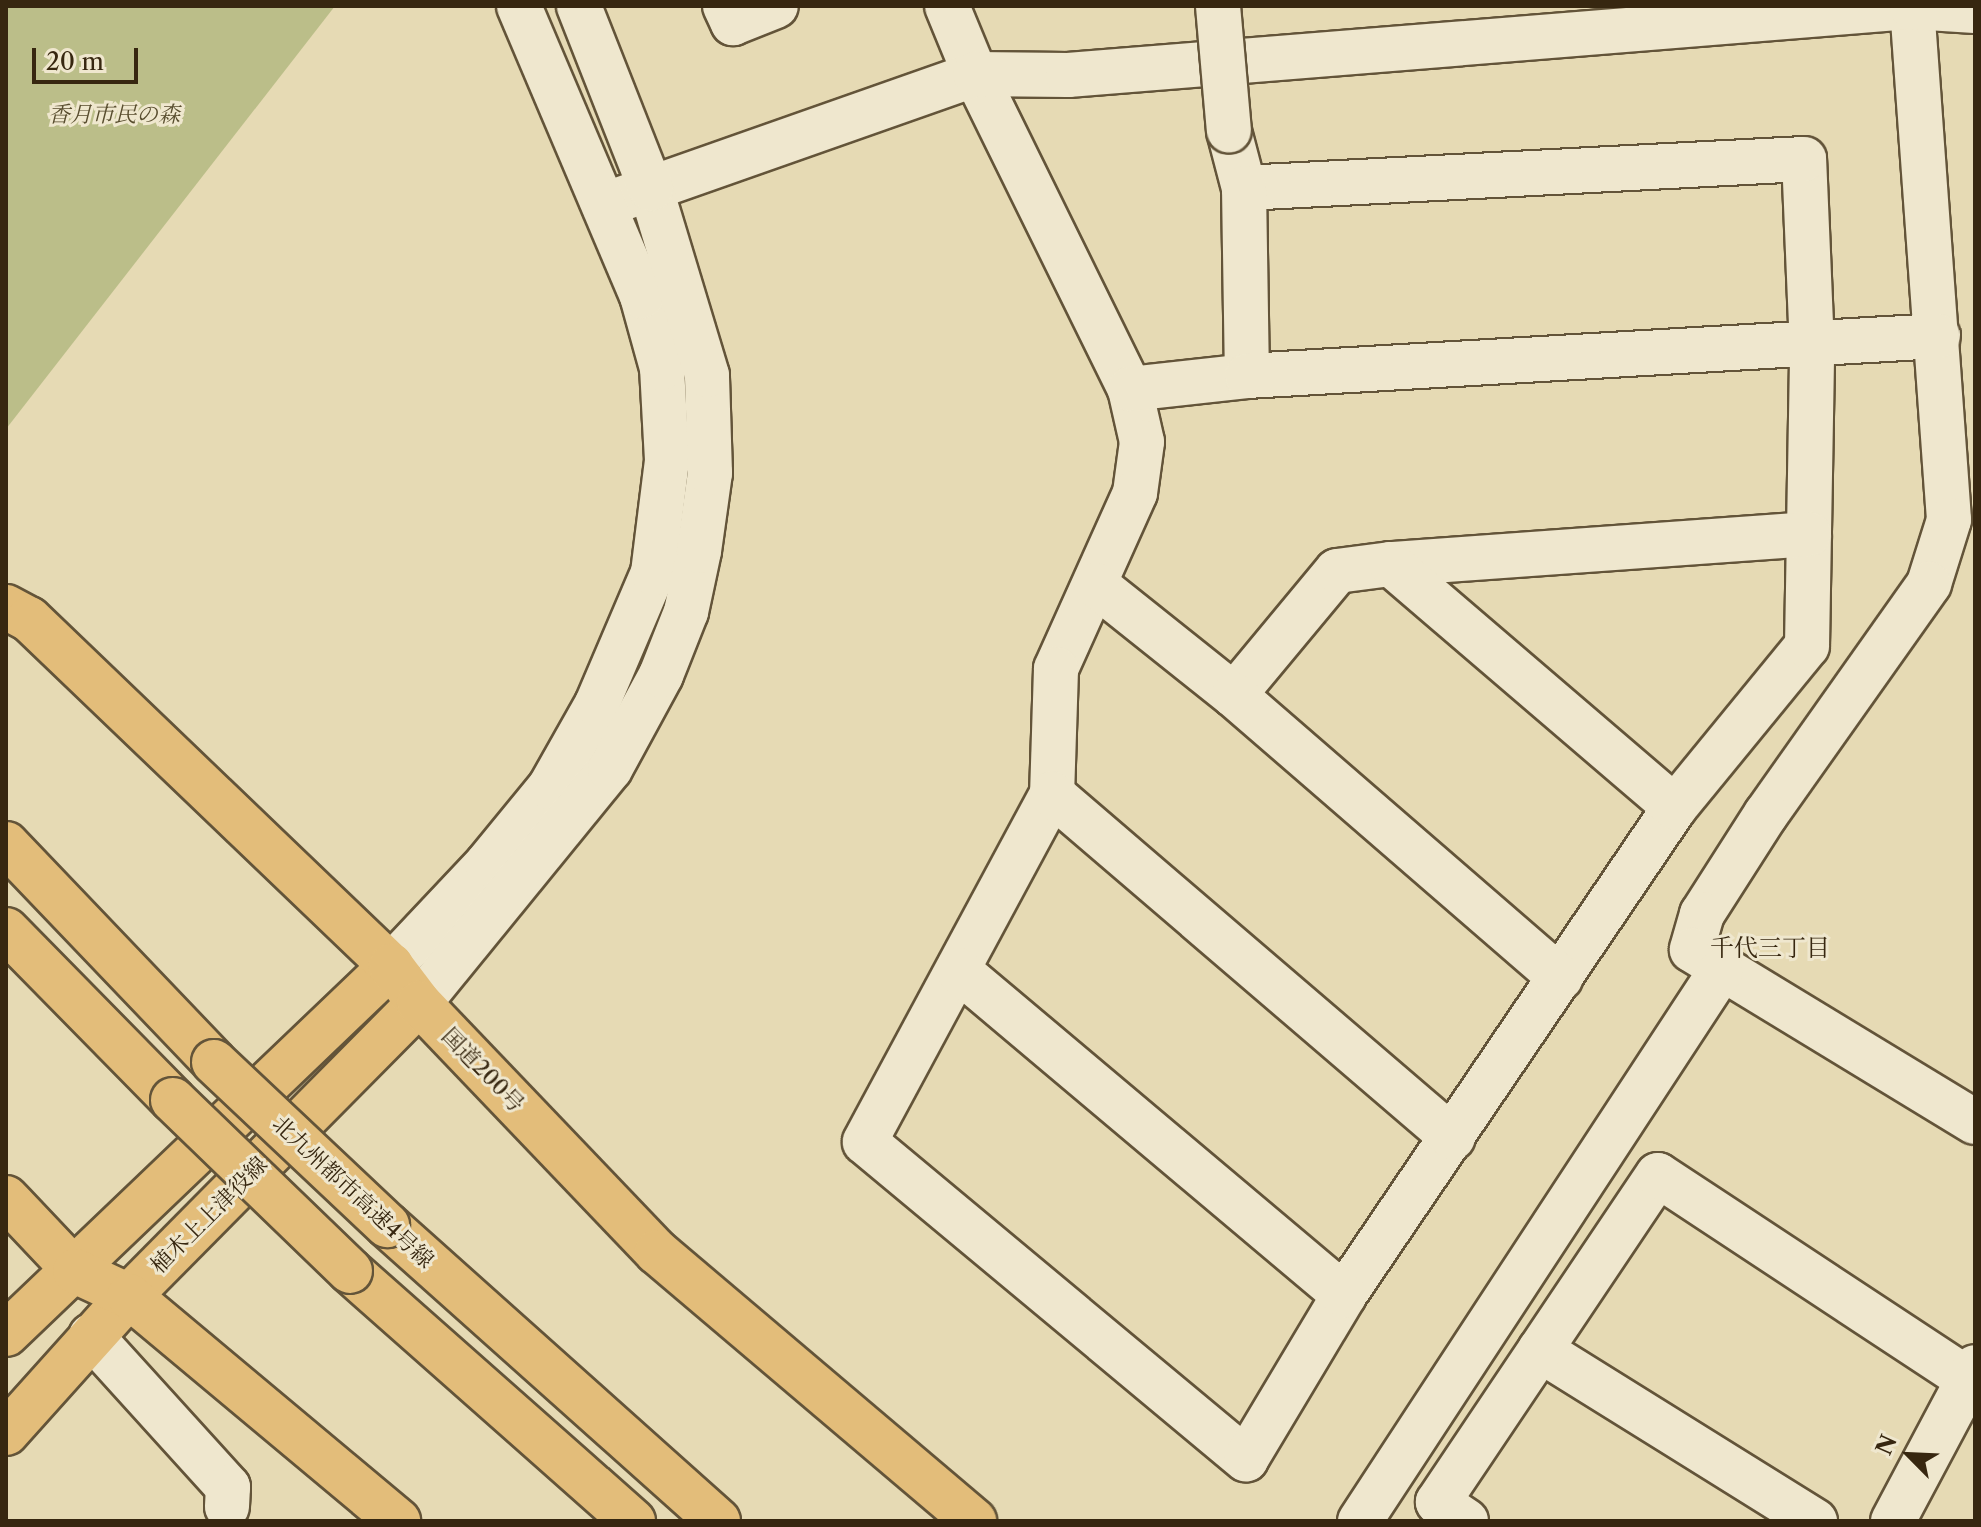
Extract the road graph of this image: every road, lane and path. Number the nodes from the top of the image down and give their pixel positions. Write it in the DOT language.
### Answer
graph roads {
  1 [pos="519,6"];
  2 [pos="579,6"];
  3 [pos="725,6"];
  4 [pos="776,6"];
  5 [pos="947,6"];
  6 [pos="1218,6"];
  7 [pos="1912,7"];
  8 [pos="1975,11"];
  9 [pos="975,74"];
  10 [pos="1244,188"];
  11 [pos="651,189"];
  12 [pos="604,205"];
  13 [pos="1938,336"];
  14 [pos="1812,348"];
  15 [pos="1247,376"];
  16 [pos="1130,389"];
  17 [pos="1809,534"];
  18 [pos="1391,564"];
  19 [pos="1096,585"];
  20 [pos="6,607"];
  21 [pos="1234,695"];
  22 [pos="1052,794"];
  23 [pos="1675,807"];
  24 [pos="6,844"];
  25 [pos="6,930"];
  26 [pos="391,966"];
  27 [pos="958,970"];
  28 [pos="1720,972"];
  29 [pos="1561,978"];
  30 [pos="419,1003"];
  31 [pos="1975,1122"];
  32 [pos="1453,1138"];
  33 [pos="6,1198"];
  34 [pos="75,1271"];
  35 [pos="1344,1295"];
  36 [pos="129,1296"];
  37 [pos="6,1334"];
  38 [pos="91,1336"];
  39 [pos="1540,1350"];
  40 [pos="1973,1377"];
  41 [pos="6,1433"];
  42 [pos="1443,1515"];
  43 [pos="226,1516"];
  44 [pos="398,1521"];
  45 [pos="633,1521"];
  46 [pos="718,1521"];
  47 [pos="974,1521"];
  48 [pos="1360,1521"];
  49 [pos="1815,1521"];
  50 [pos="1893,1521"];
  1 -- 12 [label="street"];
  2 -- 11 [label="street"];
  3 -- 4 [label="street"];
  5 -- 9 [label="street"];
  6 -- 10 [label="street, bridge"];
  7 -- 8 [label="street"];
  7 -- 9 [label="street"];
  7 -- 13 [label="street"];
  9 -- 11 [label="street"];
  9 -- 16 [label="street"];
  10 -- 14 [label="street"];
  10 -- 15 [label="street"];
  11 -- 12 [label="street"];
  11 -- 30 [label="street"];
  12 -- 26 [label="street"];
  13 -- 14 [label="street"];
  13 -- 28 [label="street"];
  14 -- 15 [label="street"];
  14 -- 17 [label="street"];
  15 -- 16 [label="street"];
  16 -- 19 [label="street"];
  17 -- 18 [label="street"];
  17 -- 23 [label="street"];
  18 -- 21 [label="street"];
  18 -- 23 [label="street"];
  19 -- 21 [label="street"];
  19 -- 22 [label="street"];
  20 -- 26 [label="main road, 国道200号"];
  21 -- 29 [label="street"];
  22 -- 27 [label="street"];
  22 -- 32 [label="street"];
  23 -- 29 [label="street"];
  24 -- 46 [label="main road, 北九州都市高速4号線, bridge"];
  25 -- 45 [label="main road, bridge"];
  26 -- 30 [label="main road, 国道200号"];
  26 -- 34 [label="main road"];
  27 -- 35 [label="street"];
  27 -- 35 [label="street"];
  28 -- 31 [label="street"];
  28 -- 48 [label="street"];
  29 -- 32 [label="street"];
  30 -- 36 [label="main road, 植木上上津役線"];
  30 -- 47 [label="main road, 国道200号"];
  32 -- 35 [label="street"];
  33 -- 34 [label="main road"];
  34 -- 36 [label="main road"];
  34 -- 37 [label="main road"];
  36 -- 38 [label="main road, 植木上上津役線"];
  36 -- 44 [label="main road"];
  38 -- 41 [label="main road, 植木上上津役線"];
  38 -- 43 [label="street"];
  39 -- 40 [label="street"];
  39 -- 42 [label="street"];
  39 -- 49 [label="street"];
  40 -- 50 [label="street"];
}
